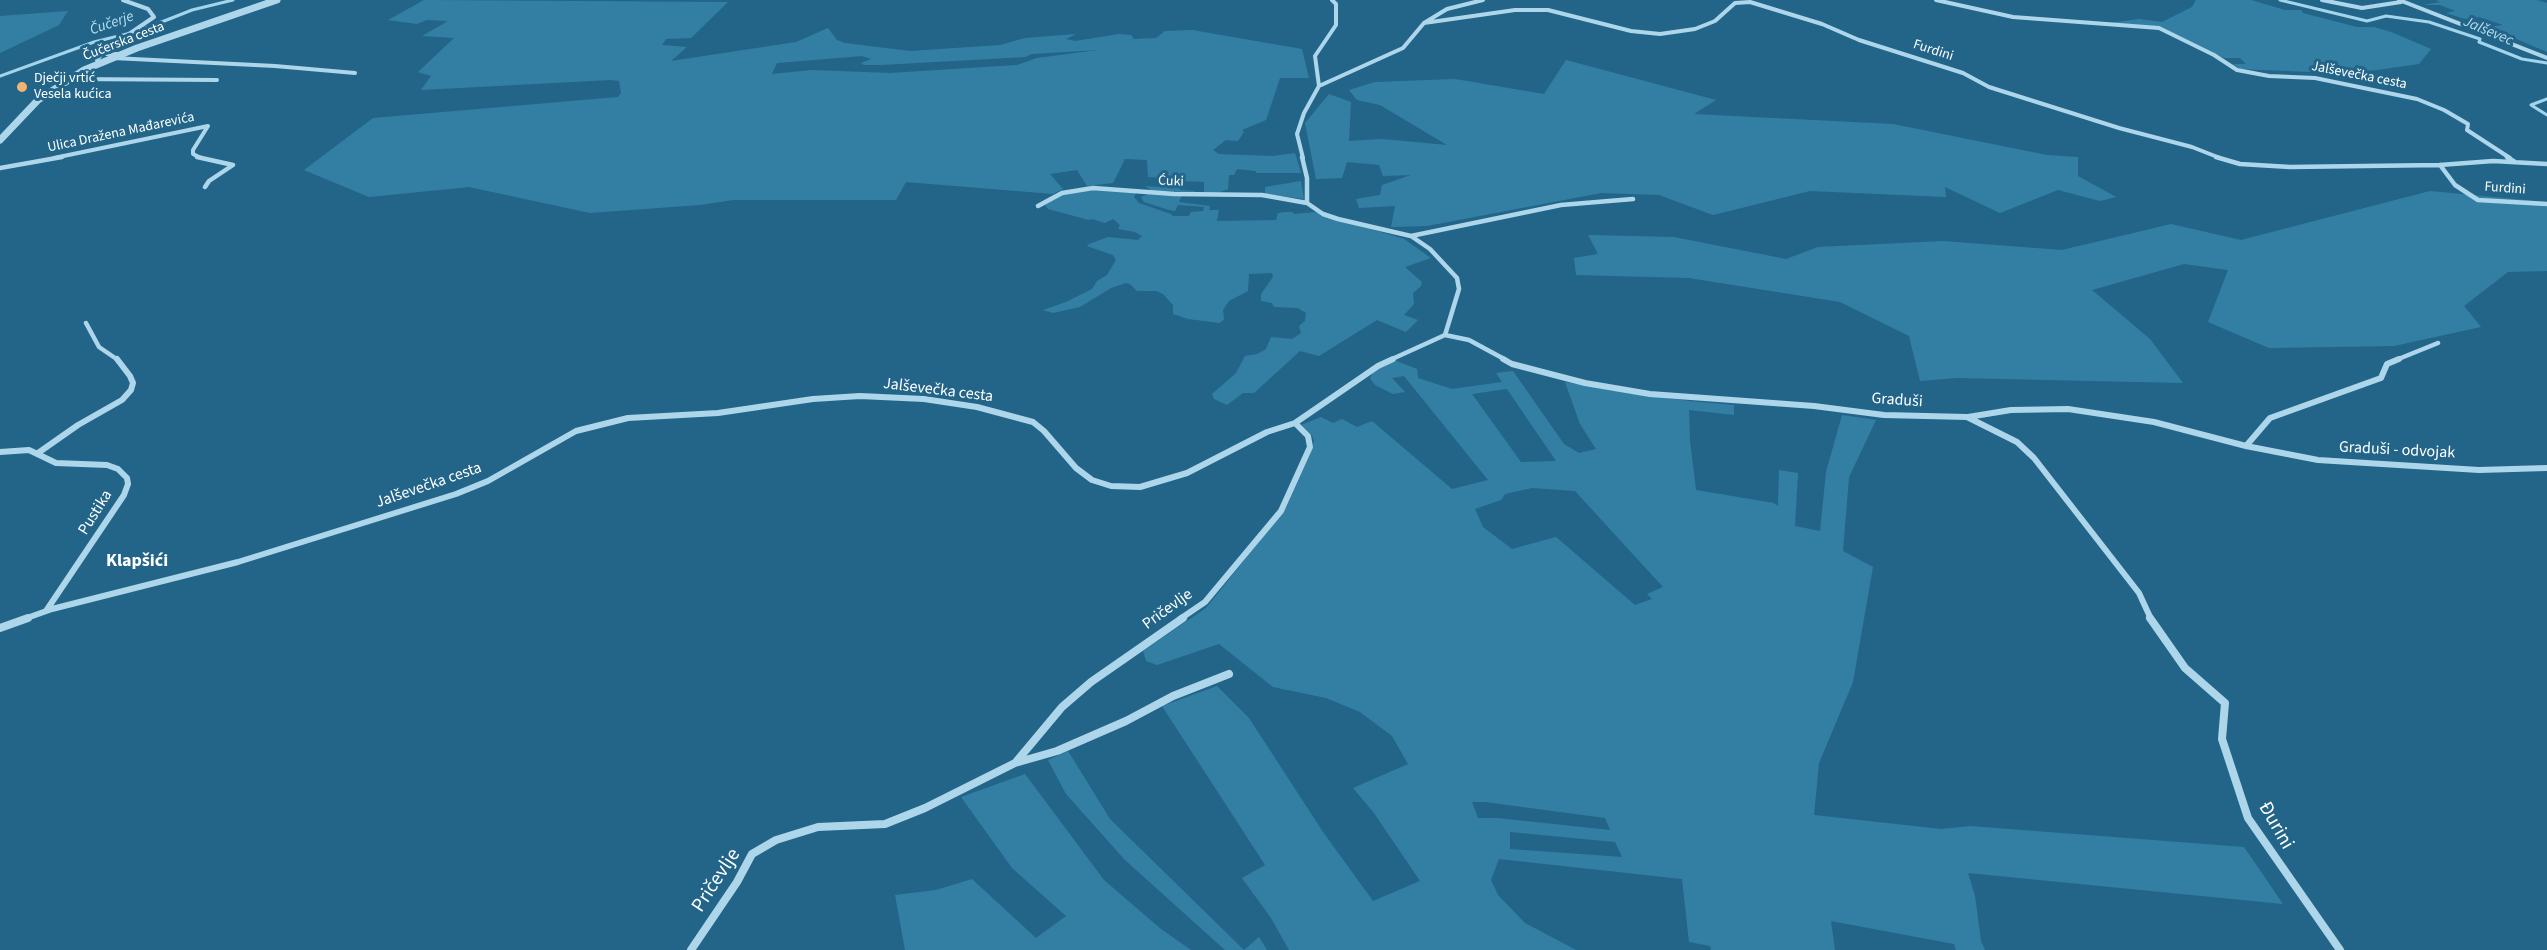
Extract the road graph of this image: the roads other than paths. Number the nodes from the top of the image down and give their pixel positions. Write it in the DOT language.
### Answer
graph roads {
  1 [pos="123,0"];
  2 [pos="278,0"];
  3 [pos="1332,0"];
  4 [pos="1484,0"];
  5 [pos="1936,0"];
  6 [pos="2322,0"];
  7 [pos="2400,1"];
  8 [pos="1424,23"];
  9 [pos="101,54"];
  10 [pos="120,54"];
  11 [pos="110,58"];
  12 [pos="2547,58"];
  13 [pos="99,62"];
  14 [pos="355,73"];
  15 [pos="67,79"];
  16 [pos="217,80"];
  17 [pos="1319,86"];
  18 [pos="0,140"];
  19 [pos="2515,163"];
  20 [pos="2547,164"];
  21 [pos="2440,165"];
  22 [pos="0,168"];
  23 [pos="205,187"];
  24 [pos="1633,199"];
  25 [pos="1307,203"];
  26 [pos="2547,204"];
  27 [pos="1038,206"];
  28 [pos="1411,236"];
  29 [pos="86,323"];
  30 [pos="1445,335"];
  31 [pos="2438,343"];
  32 [pos="1967,417"];
  33 [pos="1295,423"];
  34 [pos="2246,446"];
  35 [pos="0,452"];
  36 [pos="38,453"];
  37 [pos="2547,468"];
  38 [pos="45,611"];
  39 [pos="0,628"];
  40 [pos="1229,674"];
  41 [pos="2225,703"];
  42 [pos="1015,763"];
  43 [pos="692,950"];
  44 [pos="2340,950"];
  1 -- 9 [label="street"];
  2 -- 10 [label="street, Čučerska cesta"];
  3 -- 17 [label="street"];
  4 -- 8 [label="street"];
  5 -- 19 [label="street, Jalševečka cesta"];
  6 -- 7 [label="street"];
  7 -- 12 [label="street"];
  8 -- 17 [label="street"];
  8 -- 21 [label="street, Furdini"];
  9 -- 10 [label="street"];
  9 -- 13 [label="street"];
  10 -- 11 [label="street, Čučerska cesta"];
  11 -- 13 [label="street, Čučerska cesta"];
  11 -- 14 [label="street"];
  13 -- 15 [label="street, Čučerska cesta"];
  15 -- 16 [label="street"];
  15 -- 18 [label="street, Čučerska cesta"];
  17 -- 25 [label="street"];
  19 -- 20 [label="street, Furdini"];
  19 -- 21 [label="street, Furdini"];
  21 -- 26 [label="street, Furdini"];
  22 -- 23 [label="street, Ulica Dražena Mađarevića"];
  24 -- 28 [label="street"];
  25 -- 27 [label="street, Ćuki"];
  25 -- 28 [label="street"];
  28 -- 30 [label="street"];
  29 -- 36 [label="street"];
  30 -- 32 [label="street, Graduši"];
  30 -- 33 [label="street, Jalševečka cesta"];
  31 -- 34 [label="street"];
  32 -- 34 [label="street, Graduši - odvojak"];
  32 -- 41 [label="street, Graduši"];
  33 -- 38 [label="street, Jalševečka cesta"];
  33 -- 42 [label="street, Pričevlje"];
  34 -- 37 [label="street, Graduši - odvojak"];
  35 -- 36 [label="street, Pustika"];
  36 -- 38 [label="street, Pustika"];
  38 -- 39 [label="street, Jalševečka cesta"];
  40 -- 42 [label="street, Pričevlje"];
  41 -- 44 [label="street, Đurini"];
  42 -- 43 [label="street, Pričevlje"];
}
